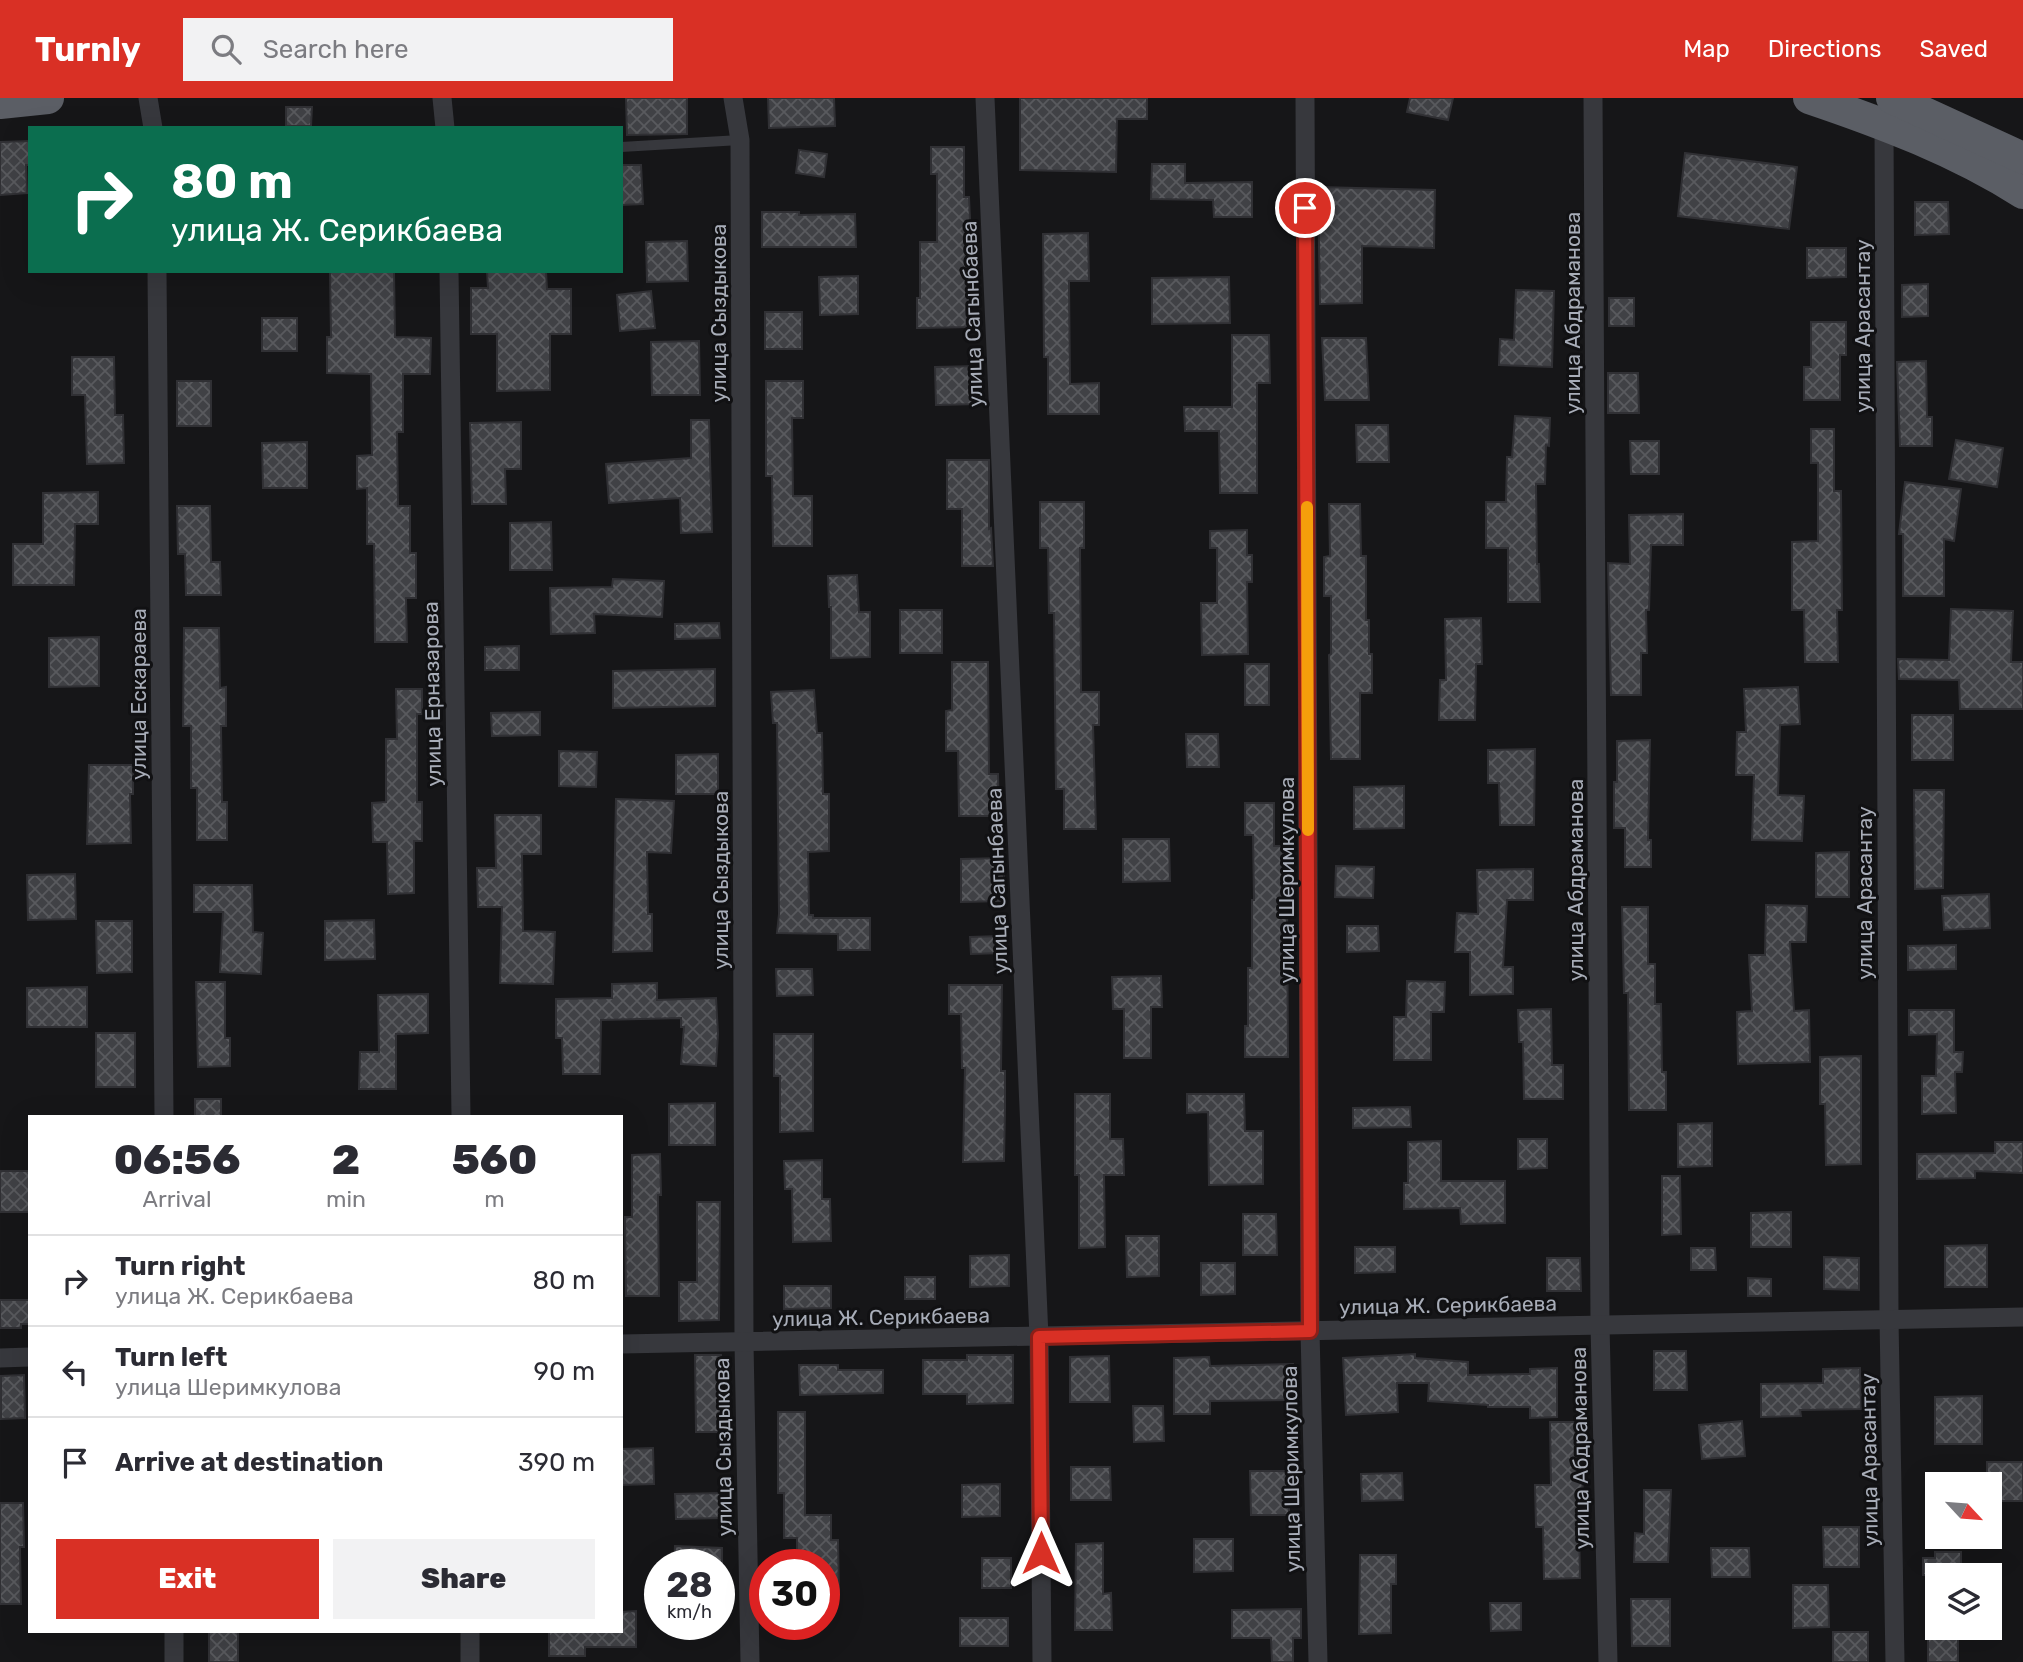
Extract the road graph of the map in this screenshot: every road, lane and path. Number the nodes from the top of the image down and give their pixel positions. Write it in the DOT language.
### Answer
graph roads {
  1 [pos="48,98"];
  2 [pos="148,98"];
  3 [pos="442,98"];
  4 [pos="733,98"];
  5 [pos="985,98"];
  6 [pos="1305,98"];
  7 [pos="1593,98"];
  8 [pos="1808,98"];
  9 [pos="0,103"];
  10 [pos="1888,111"];
  11 [pos="153,126"];
  12 [pos="445,126"];
  13 [pos="740,140"];
  14 [pos="623,147"];
  15 [pos="2023,158"];
  16 [pos="2023,193"];
  17 [pos="157,273"];
  18 [pos="449,273"];
  19 [pos="164,1115"];
  20 [pos="461,1115"];
  21 [pos="2023,1317"];
  22 [pos="1889,1319"];
  23 [pos="1600,1325"];
  24 [pos="1310,1331"];
  25 [pos="1039,1337"];
  26 [pos="744,1343"];
  27 [pos="623,1344"];
  28 [pos="28,1357"];
  29 [pos="0,1358"];
  30 [pos="174,1633"];
  31 [pos="470,1633"];
  32 [pos="174,1662"];
  33 [pos="470,1662"];
  34 [pos="750,1662"];
  35 [pos="1042,1662"];
  36 [pos="1318,1662"];
  37 [pos="1608,1662"];
  38 [pos="1895,1662"];
  1 -- 9 [label="highway"];
  2 -- 11 [label="street"];
  3 -- 12 [label="street"];
  4 -- 13 [label="street, улица Сыздыкова"];
  5 -- 25 [label="street, улица Сагынбаева"];
  6 -- 24 [label="street, улица Шеримкулова"];
  7 -- 23 [label="street, улица Абдраманова"];
  8 -- 10 [label="highway"];
  10 -- 15 [label="highway"];
  10 -- 16 [label="highway"];
  10 -- 22 [label="street, улица Арасантау"];
  13 -- 14 [label="lane"];
  13 -- 26 [label="street, улица Сыздыкова"];
  17 -- 19 [label="street, улица Ескараева"];
  18 -- 20 [label="street, улица Ерназарова"];
  21 -- 22 [label="street, улица Ж. Серикбаева"];
  22 -- 23 [label="street, улица Ж. Серикбаева"];
  22 -- 38 [label="street, улица Арасантау"];
  23 -- 24 [label="street, улица Ж. Серикбаева"];
  23 -- 37 [label="street, улица Абдраманова"];
  24 -- 25 [label="street, улица Ж. Серикбаева"];
  24 -- 36 [label="street, улица Шеримкулова"];
  25 -- 26 [label="street, улица Ж. Серикбаева"];
  25 -- 35 [label="street, улица Сагынбаева"];
  26 -- 27 [label="street, улица Ж. Серикбаева"];
  26 -- 34 [label="street, улица Сыздыкова"];
  28 -- 29 [label="street"];
  30 -- 32 [label="street"];
  31 -- 33 [label="street"];
}
